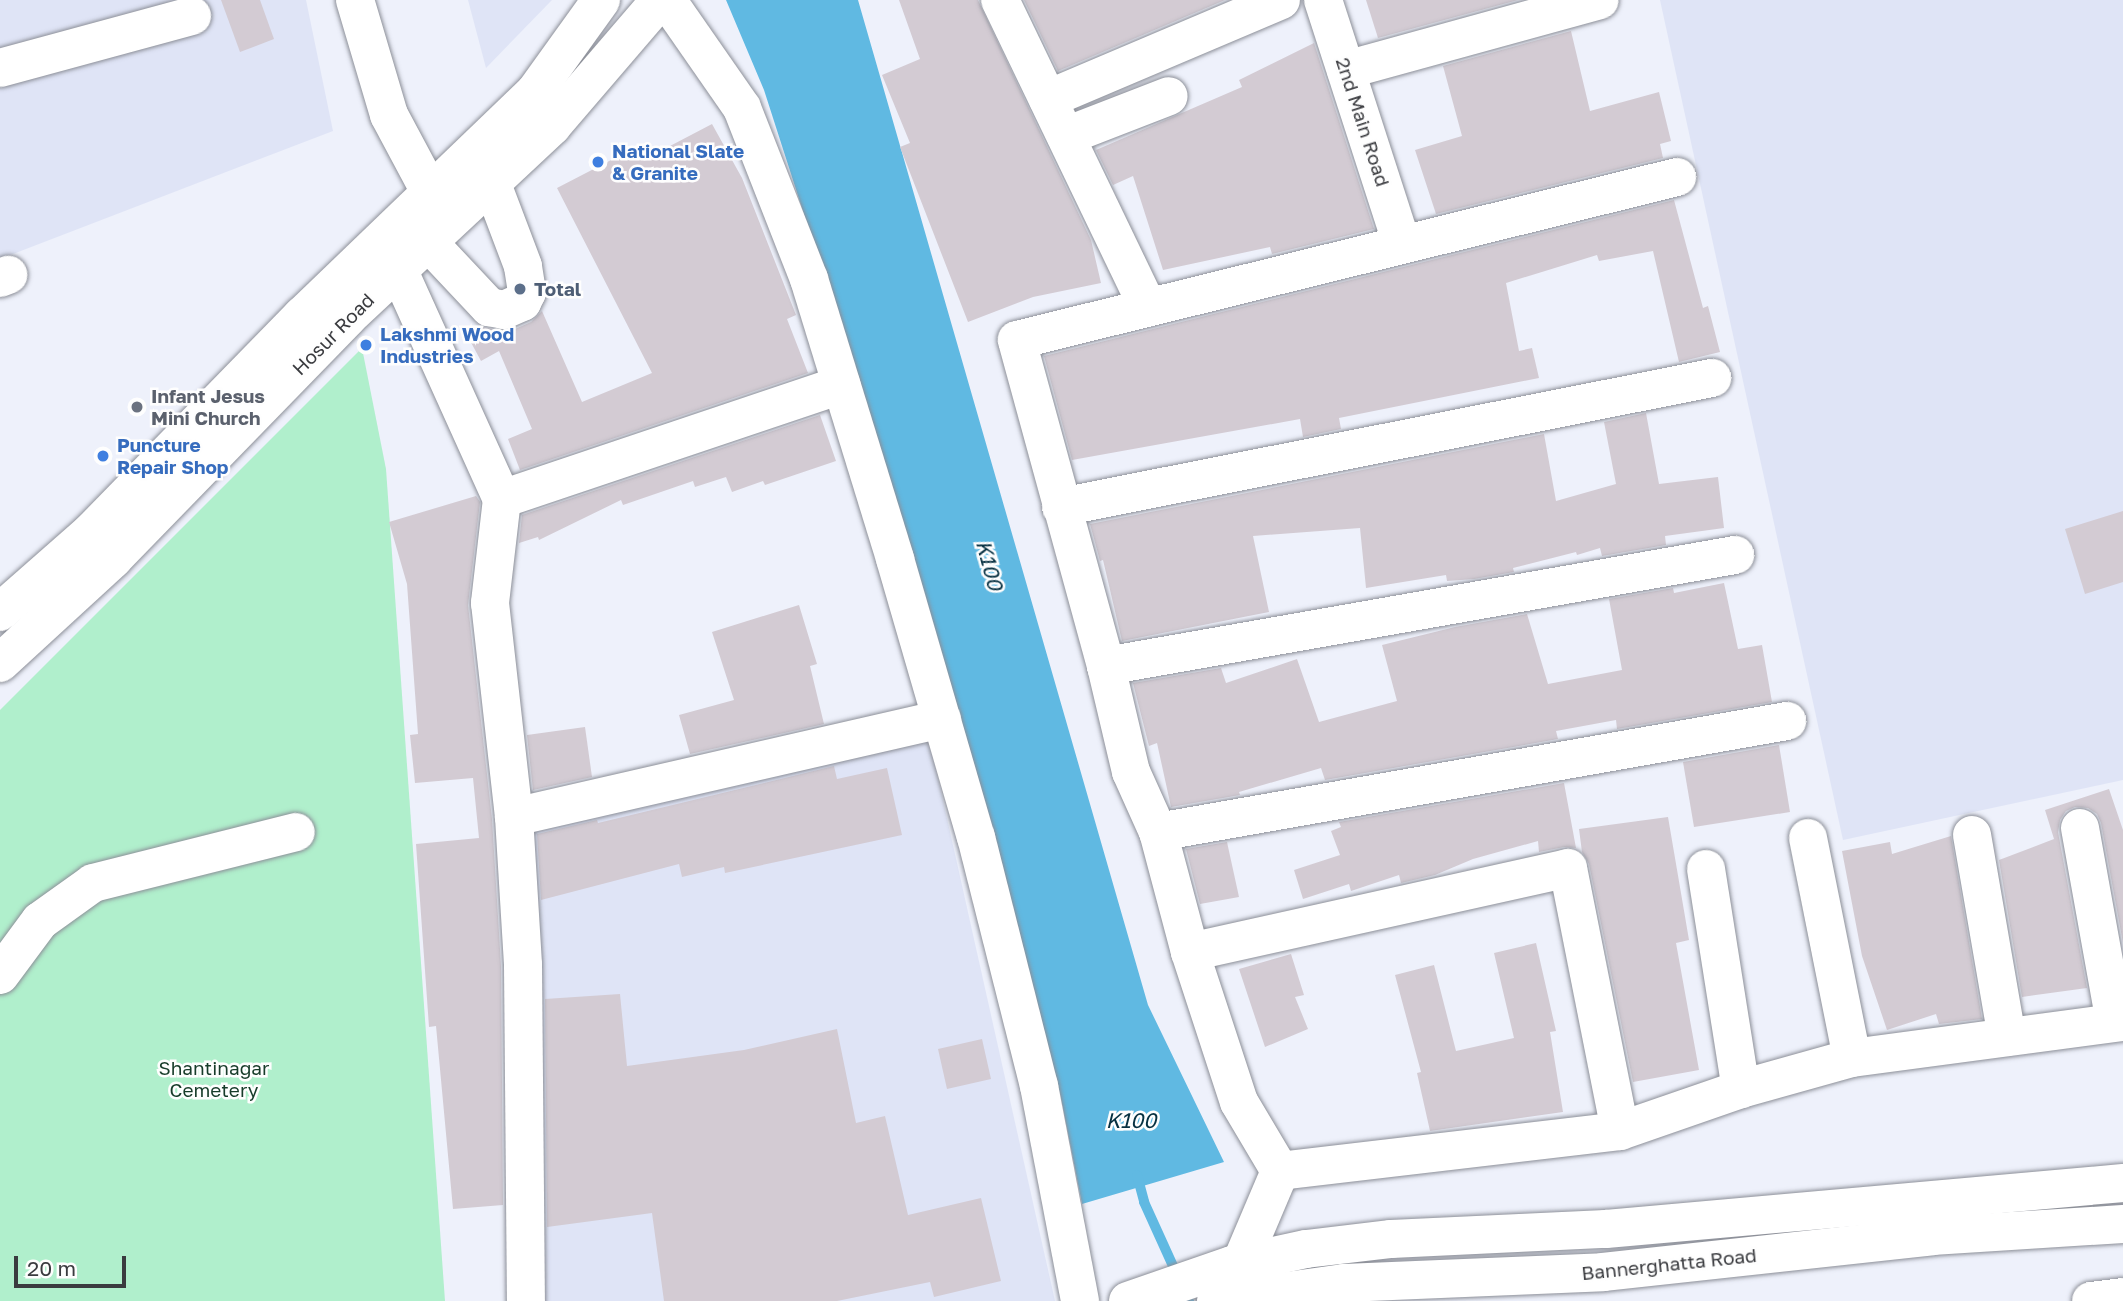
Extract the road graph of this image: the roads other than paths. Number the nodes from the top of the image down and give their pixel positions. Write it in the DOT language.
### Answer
graph roads {
  1 [pos="355,0"];
  2 [pos="601,0"];
  3 [pos="660,0"];
  4 [pos="667,0"];
  5 [pos="1000,0"];
  6 [pos="1281,0"];
  7 [pos="1324,0"];
  8 [pos="1600,0"];
  9 [pos="192,16"];
  10 [pos="0,68"];
  11 [pos="1346,70"];
  12 [pos="1169,96"];
  13 [pos="1048,99"];
  14 [pos="1066,136"];
  15 [pos="1677,177"];
  16 [pos="492,184"];
  17 [pos="429,190"];
  18 [pos="427,242"];
  19 [pos="1402,244"];
  20 [pos="398,269"];
  21 [pos="1148,307"];
  22 [pos="1712,378"];
  23 [pos="841,385"];
  24 [pos="502,499"];
  25 [pos="1062,507"];
  26 [pos="1735,555"];
  27 [pos="0,612"];
  28 [pos="0,663"];
  29 [pos="1106,666"];
  30 [pos="942,719"];
  31 [pos="1787,721"];
  32 [pos="514,817"];
  33 [pos="2080,828"];
  34 [pos="296,832"];
  35 [pos="1158,832"];
  36 [pos="1972,835"];
  37 [pos="1808,838"];
  38 [pos="1706,869"];
  39 [pos="1190,952"];
  40 [pos="0,975"];
  41 [pos="2119,1022"];
  42 [pos="2007,1037"];
  43 [pos="1852,1058"];
  44 [pos="1741,1089"];
  45 [pos="1620,1131"];
  46 [pos="1280,1171"];
  47 [pos="2123,1183"];
  48 [pos="2123,1224"];
  49 [pos="1231,1281"];
  50 [pos="2123,1297"];
  51 [pos="526,1301"];
  52 [pos="1080,1301"];
  53 [pos="1128,1301"];
  54 [pos="2091,1301"];
  1 -- 17 [label="street"];
  2 -- 17 [label="street, Hosur Road"];
  3 -- 16 [label="street, Hosur Road"];
  4 -- 23 [label="street"];
  5 -- 13 [label="street"];
  6 -- 13 [label="street"];
  7 -- 11 [label="street, 2nd Main Road"];
  8 -- 11 [label="street"];
  9 -- 10 [label="street"];
  11 -- 19 [label="street, 2nd Main Road"];
  12 -- 14 [label="street"];
  13 -- 14 [label="street"];
  14 -- 21 [label="street"];
  15 -- 19 [label="street"];
  16 -- 18 [label="street, Hosur Road"];
  16 -- 18 [label="street"];
  17 -- 27 [label="street, Hosur Road"];
  18 -- 20 [label="street, Hosur Road"];
  19 -- 21 [label="street"];
  20 -- 24 [label="street"];
  20 -- 28 [label="street, Hosur Road"];
  21 -- 25 [label="street"];
  22 -- 25 [label="street"];
  23 -- 24 [label="street"];
  23 -- 30 [label="street"];
  24 -- 32 [label="street"];
  25 -- 29 [label="street"];
  26 -- 29 [label="street"];
  29 -- 35 [label="street"];
  30 -- 32 [label="street"];
  30 -- 52 [label="street"];
  31 -- 35 [label="street"];
  32 -- 51 [label="street"];
  33 -- 41 [label="street"];
  34 -- 40 [label="street"];
  35 -- 39 [label="street"];
  36 -- 42 [label="street"];
  37 -- 43 [label="street"];
  38 -- 44 [label="street"];
  39 -- 45 [label="street"];
  39 -- 46 [label="street"];
  41 -- 42 [label="street"];
  42 -- 43 [label="street"];
  43 -- 44 [label="street"];
  44 -- 45 [label="street"];
  45 -- 46 [label="street"];
  46 -- 49 [label="street"];
  47 -- 49 [label="street"];
  48 -- 49 [label="street, Bannerghatta Road"];
  49 -- 53 [label="street"];
  50 -- 54 [label="street"];
}
